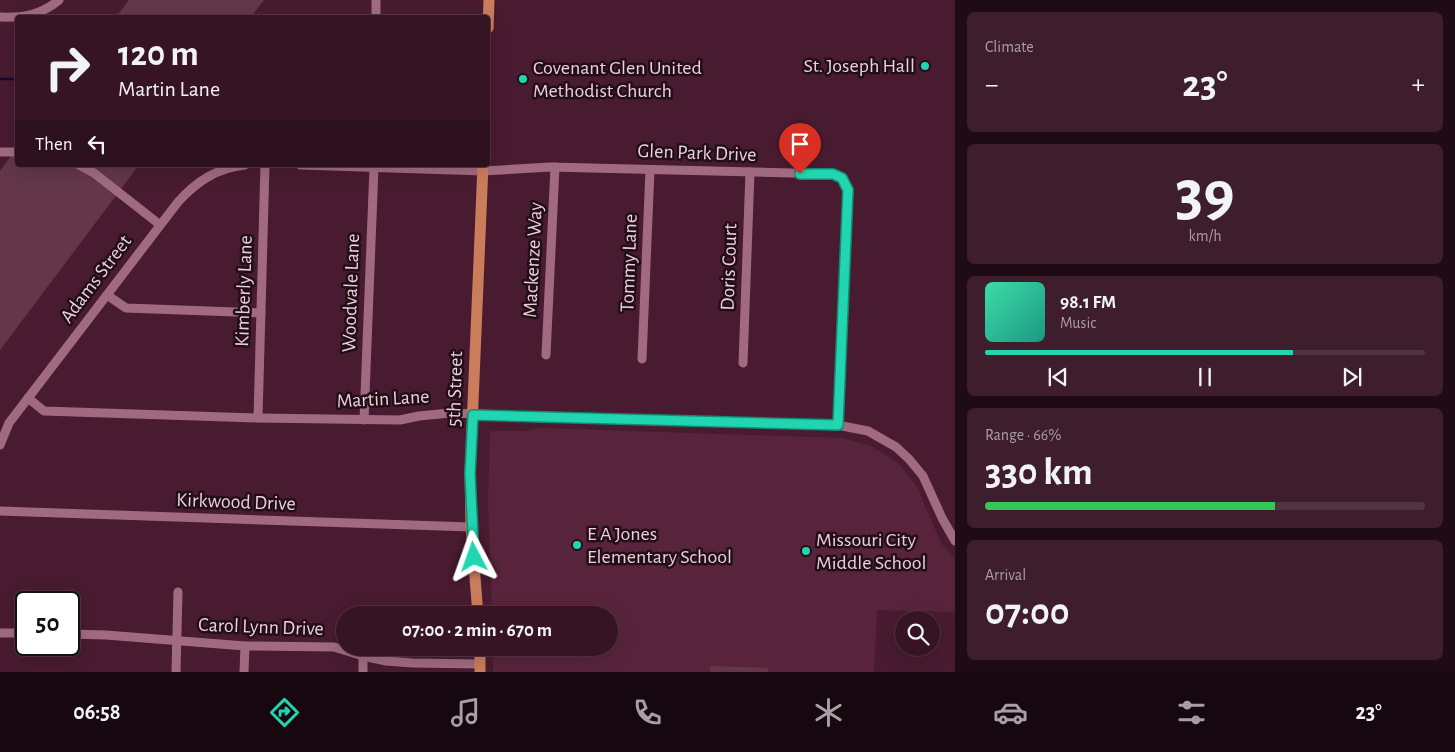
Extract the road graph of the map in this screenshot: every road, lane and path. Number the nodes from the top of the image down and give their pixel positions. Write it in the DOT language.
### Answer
graph roads {
  1 [pos="59,0"];
  2 [pos="376,0"];
  3 [pos="489,0"];
  4 [pos="33,15"];
  5 [pos="376,15"];
  6 [pos="488,15"];
  7 [pos="0,17"];
  8 [pos="15,18"];
  9 [pos="0,152"];
  10 [pos="15,152"];
  11 [pos="83,167"];
  12 [pos="235,167"];
  13 [pos="265,167"];
  14 [pos="374,167"];
  15 [pos="555,167"];
  16 [pos="483,168"];
  17 [pos="650,170"];
  18 [pos="750,172"];
  19 [pos="159,224"];
  20 [pos="106,295"];
  21 [pos="261,313"];
  22 [pos="546,354"];
  23 [pos="642,359"];
  24 [pos="743,363"];
  25 [pos="28,398"];
  26 [pos="473,415"];
  27 [pos="258,418"];
  28 [pos="364,420"];
  29 [pos="838,425"];
  30 [pos="0,445"];
  31 [pos="0,511"];
  32 [pos="471,527"];
  33 [pos="955,541"];
  34 [pos="178,592"];
  35 [pos="477,606"];
  36 [pos="0,632"];
  37 [pos="15,633"];
  38 [pos="80,634"];
  39 [pos="177,641"];
  40 [pos="245,646"];
  41 [pos="336,648"];
  42 [pos="363,656"];
  43 [pos="480,668"];
  44 [pos="176,672"];
  45 [pos="244,672"];
  46 [pos="363,672"];
  1 -- 4 [label="street"];
  2 -- 5 [label="street"];
  3 -- 6 [label="main road"];
  7 -- 8 [label="street"];
  9 -- 10 [label="street"];
  11 -- 19 [label="street"];
  12 -- 19 [label="street, Adams Street"];
  13 -- 21 [label="street, Kimberly Lane"];
  14 -- 16 [label="street"];
  14 -- 28 [label="street, Woodvale Lane"];
  15 -- 16 [label="street, Glen Park Drive"];
  15 -- 17 [label="street, Glen Park Drive"];
  15 -- 22 [label="street, Mackenze Way"];
  16 -- 26 [label="main road, 5th Street"];
  17 -- 18 [label="street, Glen Park Drive"];
  17 -- 23 [label="street, Tommy Lane"];
  18 -- 24 [label="street, Doris Court"];
  18 -- 29 [label="street, Glen Park Drive"];
  19 -- 20 [label="street, Adams Street"];
  20 -- 21 [label="street"];
  20 -- 25 [label="street, Adams Street"];
  21 -- 27 [label="street, Kimberly Lane"];
  25 -- 27 [label="street, Martin Lane"];
  25 -- 30 [label="street, Adams Street"];
  26 -- 28 [label="street, Martin Lane"];
  26 -- 29 [label="street, Martin Lane"];
  26 -- 32 [label="main road, 5th Street"];
  27 -- 28 [label="street, Martin Lane"];
  29 -- 33 [label="street, Martin Lane"];
  31 -- 32 [label="street, Kirkwood Drive"];
  32 -- 35 [label="main road, 5th Street"];
  34 -- 39 [label="street"];
  36 -- 37 [label="street"];
  38 -- 39 [label="street, Carol Lynn Drive"];
  39 -- 40 [label="street, Carol Lynn Drive"];
  39 -- 44 [label="street"];
  40 -- 41 [label="street, Carol Lynn Drive"];
  40 -- 45 [label="street"];
  42 -- 43 [label="street, Carol Lynn Drive"];
  42 -- 46 [label="street"];
}
